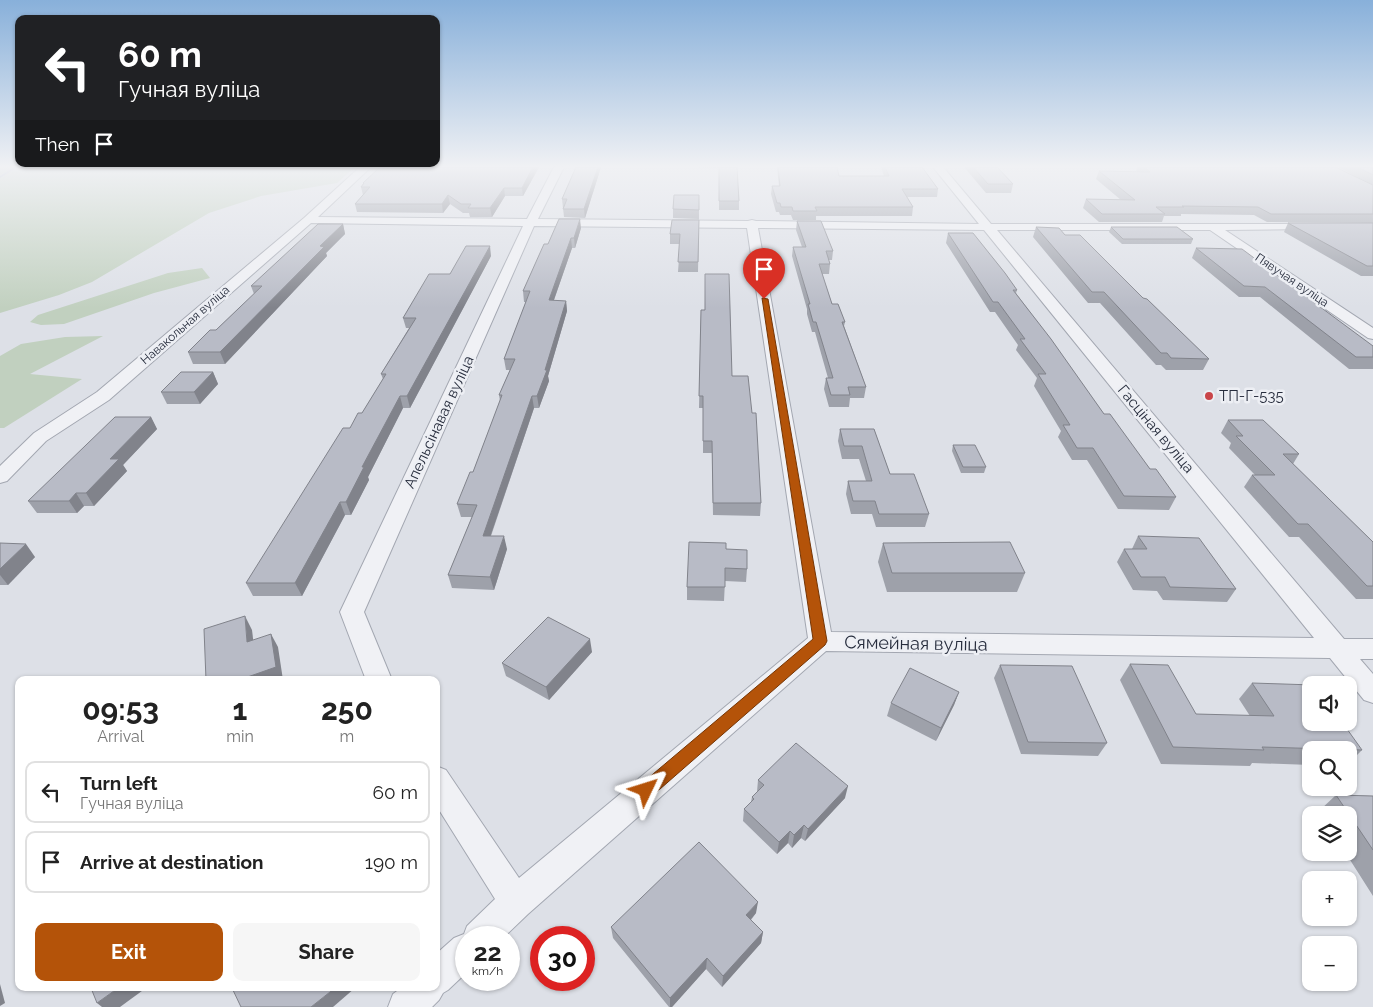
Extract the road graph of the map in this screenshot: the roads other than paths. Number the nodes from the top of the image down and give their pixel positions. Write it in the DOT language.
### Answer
graph roads {
  1 [pos="315,214"];
  2 [pos="536,214"];
  3 [pos="977,214"];
  4 [pos="308,220"];
  5 [pos="532,221"];
  6 [pos="752,223"];
  7 [pos="1212,226"];
  8 [pos="1326,226"];
  9 [pos="988,227"];
  10 [pos="1373,335"];
  11 [pos="0,477"];
  12 [pos="820,641"];
  13 [pos="1338,648"];
  14 [pos="1373,649"];
  15 [pos="377,676"];
  16 [pos="1373,692"];
  17 [pos="440,784"];
  18 [pos="516,902"];
  19 [pos="491,926"];
  20 [pos="455,960"];
  21 [pos="440,974"];
  22 [pos="424,991"];
  23 [pos="406,1007"];
  1 -- 4 [label="street, Навакольная вуліца"];
  2 -- 5 [label="street, Апельсінавая вуліца"];
  3 -- 9 [label="street, Гасціная вуліца"];
  4 -- 5 [label="street"];
  4 -- 11 [label="street, Навакольная вуліца"];
  5 -- 6 [label="street"];
  5 -- 15 [label="street, Апельсінавая вуліца"];
  6 -- 9 [label="street"];
  6 -- 12 [label="street"];
  7 -- 8 [label="street"];
  7 -- 9 [label="street"];
  7 -- 10 [label="street, Пявучая вуліца"];
  9 -- 13 [label="street, Гасціная вуліца"];
  12 -- 13 [label="street, Сямейная вуліца"];
  12 -- 18 [label="street"];
  13 -- 14 [label="street, Сямейная вуліца"];
  13 -- 16 [label="street, Гасціная вуліца"];
  17 -- 18 [label="street"];
  18 -- 19 [label="street"];
  20 -- 21 [label="street"];
  22 -- 23 [label="street"];
}
